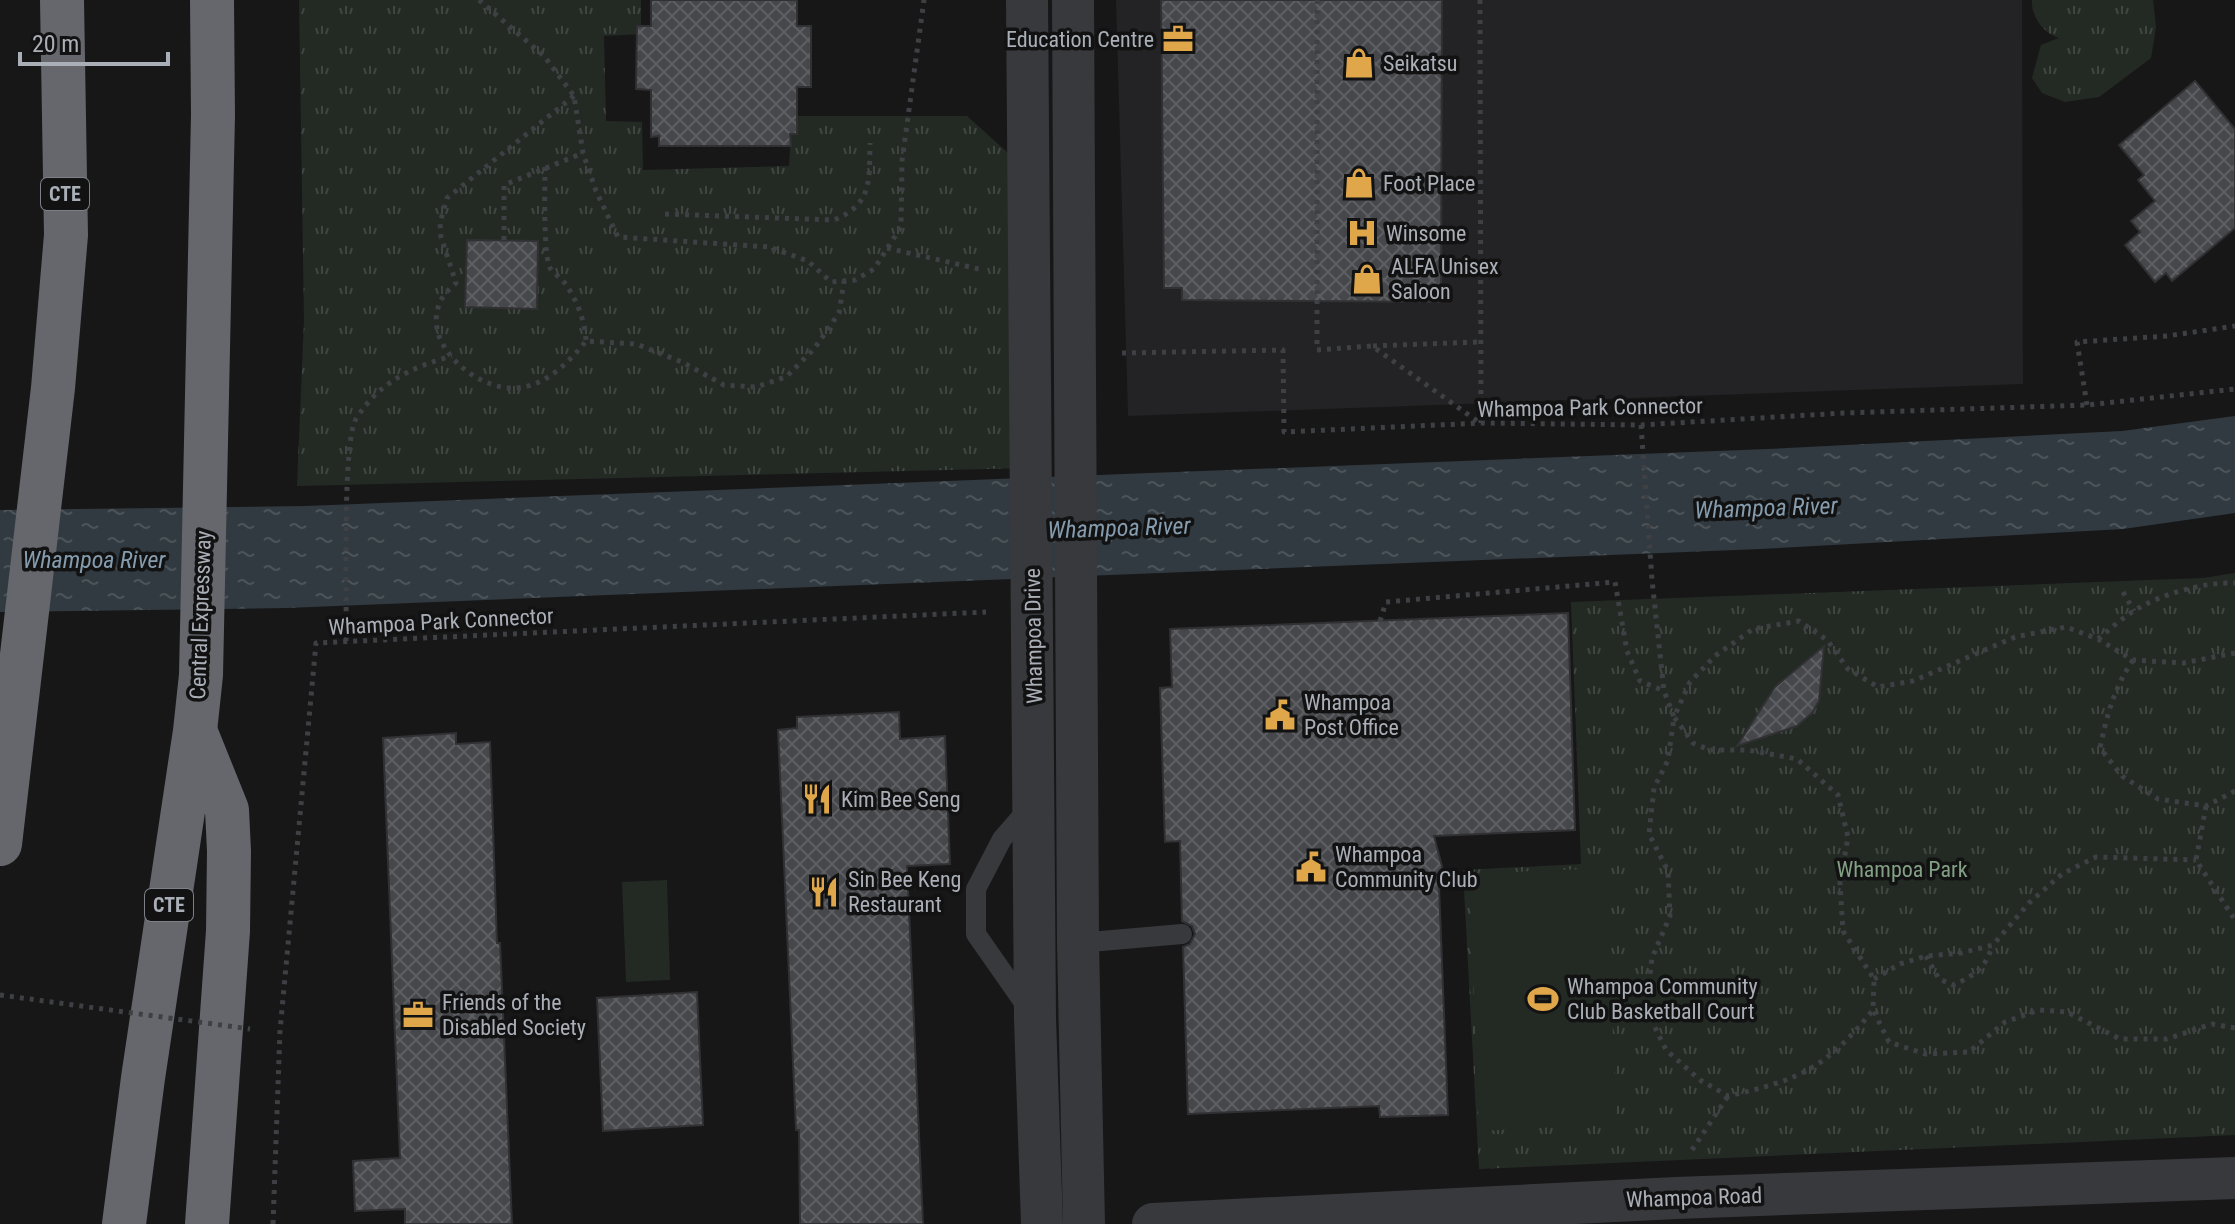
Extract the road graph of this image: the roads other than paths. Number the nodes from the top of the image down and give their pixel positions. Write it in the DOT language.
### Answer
graph roads {
  1 [pos="62,0"];
  2 [pos="212,0"];
  3 [pos="1027,0"];
  4 [pos="1073,0"];
  5 [pos="195,731"];
  6 [pos="1034,802"];
  7 [pos="0,844"];
  8 [pos="1182,934"];
  9 [pos="1078,943"];
  10 [pos="1035,1019"];
  11 [pos="2235,1178"];
  12 [pos="124,1224"];
  13 [pos="207,1224"];
  14 [pos="1042,1224"];
  15 [pos="1084,1224"];
  16 [pos="1153,1224"];
  1 -- 7 [label="highway, CTE"];
  2 -- 5 [label="highway, Central Expressway / CTE"];
  3 -- 6 [label="street, Whampoa Drive"];
  4 -- 9 [label="street, Whampoa Drive"];
  5 -- 12 [label="highway, Central Expressway / CTE"];
  5 -- 13 [label="highway"];
  6 -- 10 [label="street, Whampoa Drive"];
  6 -- 10 [label="lane"];
  8 -- 9 [label="lane"];
  9 -- 15 [label="street, Whampoa Drive"];
  10 -- 14 [label="street, Whampoa Drive"];
  11 -- 16 [label="street, Whampoa Road"];
}
